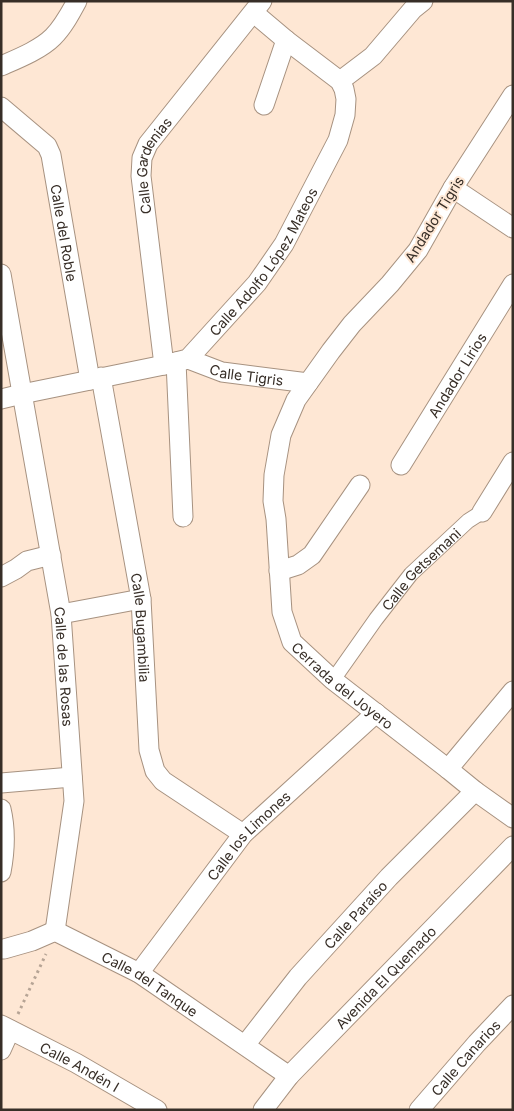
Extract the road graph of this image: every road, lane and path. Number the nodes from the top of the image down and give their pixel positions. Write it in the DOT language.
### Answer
graph roads {
  1 [pos="78,1"];
  2 [pos="423,1"];
  3 [pos="258,7"];
  4 [pos="286,40"];
  5 [pos="1,66"];
  6 [pos="340,82"];
  7 [pos="513,95"];
  8 [pos="264,105"];
  9 [pos="1,107"];
  10 [pos="453,188"];
  11 [pos="513,228"];
  12 [pos="1,274"];
  13 [pos="513,284"];
  14 [pos="176,362"];
  15 [pos="96,379"];
  16 [pos="308,382"];
  17 [pos="22,394"];
  18 [pos="1,399"];
  19 [pos="513,462"];
  20 [pos="401,465"];
  21 [pos="360,485"];
  22 [pos="482,512"];
  23 [pos="183,517"];
  24 [pos="51,555"];
  25 [pos="279,571"];
  26 [pos="1,577"];
  27 [pos="141,599"];
  28 [pos="61,614"];
  29 [pos="333,680"];
  30 [pos="513,691"];
  31 [pos="376,713"];
  32 [pos="448,769"];
  33 [pos="72,777"];
  34 [pos="1,783"];
  35 [pos="475,791"];
  36 [pos="1,809"];
  37 [pos="513,818"];
  38 [pos="243,834"];
  39 [pos="513,846"];
  40 [pos="1,872"];
  41 [pos="55,930"];
  42 [pos="1,949"];
  43 [pos="139,973"];
  44 [pos="513,1005"];
  45 [pos="6,1028"];
  46 [pos="245,1045"];
  47 [pos="1,1050"];
  48 [pos="289,1076"];
  49 [pos="157,1110"];
  50 [pos="263,1110"];
  51 [pos="420,1110"];
  1 -- 5 [label="street"];
  2 -- 6 [label="street"];
  3 -- 4 [label="street"];
  3 -- 14 [label="street, Calle Gardenias"];
  4 -- 6 [label="street"];
  4 -- 8 [label="street"];
  6 -- 14 [label="street, Calle Adolfo López Mateos"];
  7 -- 10 [label="street, Andador Tigris"];
  9 -- 15 [label="street, Calle del Roble"];
  10 -- 11 [label="street"];
  10 -- 16 [label="street, Andador Tigris"];
  12 -- 17 [label="street, Calle de las Rosas"];
  13 -- 20 [label="street, Andador Lirios"];
  14 -- 15 [label="street"];
  14 -- 16 [label="street, Calle Tigris"];
  14 -- 23 [label="street, Calle Gardenias"];
  15 -- 17 [label="street"];
  15 -- 27 [label="street, Calle Bugambilia"];
  16 -- 25 [label="street, Cerrada del Joyero"];
  17 -- 18 [label="street"];
  17 -- 24 [label="street, Calle de las Rosas"];
  19 -- 22 [label="street, Calle Getsemani"];
  21 -- 25 [label="street"];
  22 -- 29 [label="street, Calle Getsemani"];
  24 -- 26 [label="street"];
  24 -- 28 [label="street, Calle de las Rosas"];
  25 -- 29 [label="street, Cerrada del Joyero"];
  27 -- 28 [label="street"];
  27 -- 38 [label="street, Calle Bugambilia"];
  28 -- 33 [label="street, Calle de las Rosas"];
  29 -- 31 [label="street, Cerrada del Joyero"];
  30 -- 32 [label="street"];
  31 -- 32 [label="street, Cerrada del Joyero"];
  31 -- 38 [label="street, Calle los Limones"];
  32 -- 35 [label="street, Cerrada del Joyero"];
  33 -- 34 [label="street"];
  33 -- 41 [label="street, Calle de las Rosas"];
  35 -- 37 [label="street, Cerrada del Joyero"];
  35 -- 46 [label="street, Calle Paraíso"];
  36 -- 40 [label="street"];
  38 -- 43 [label="street, Calle los Limones"];
  39 -- 48 [label="street, Avenida El Quemado"];
  41 -- 42 [label="street"];
  41 -- 43 [label="street, Calle del Tanque"];
  41 -- 45 [label="path"];
  43 -- 46 [label="street, Calle del Tanque"];
  44 -- 51 [label="street, Calle Canarios"];
  45 -- 47 [label="street"];
  45 -- 49 [label="street, Calle Andén I"];
  46 -- 48 [label="street, Calle del Tanque"];
  48 -- 50 [label="street, Avenida El Quemado"];
}
